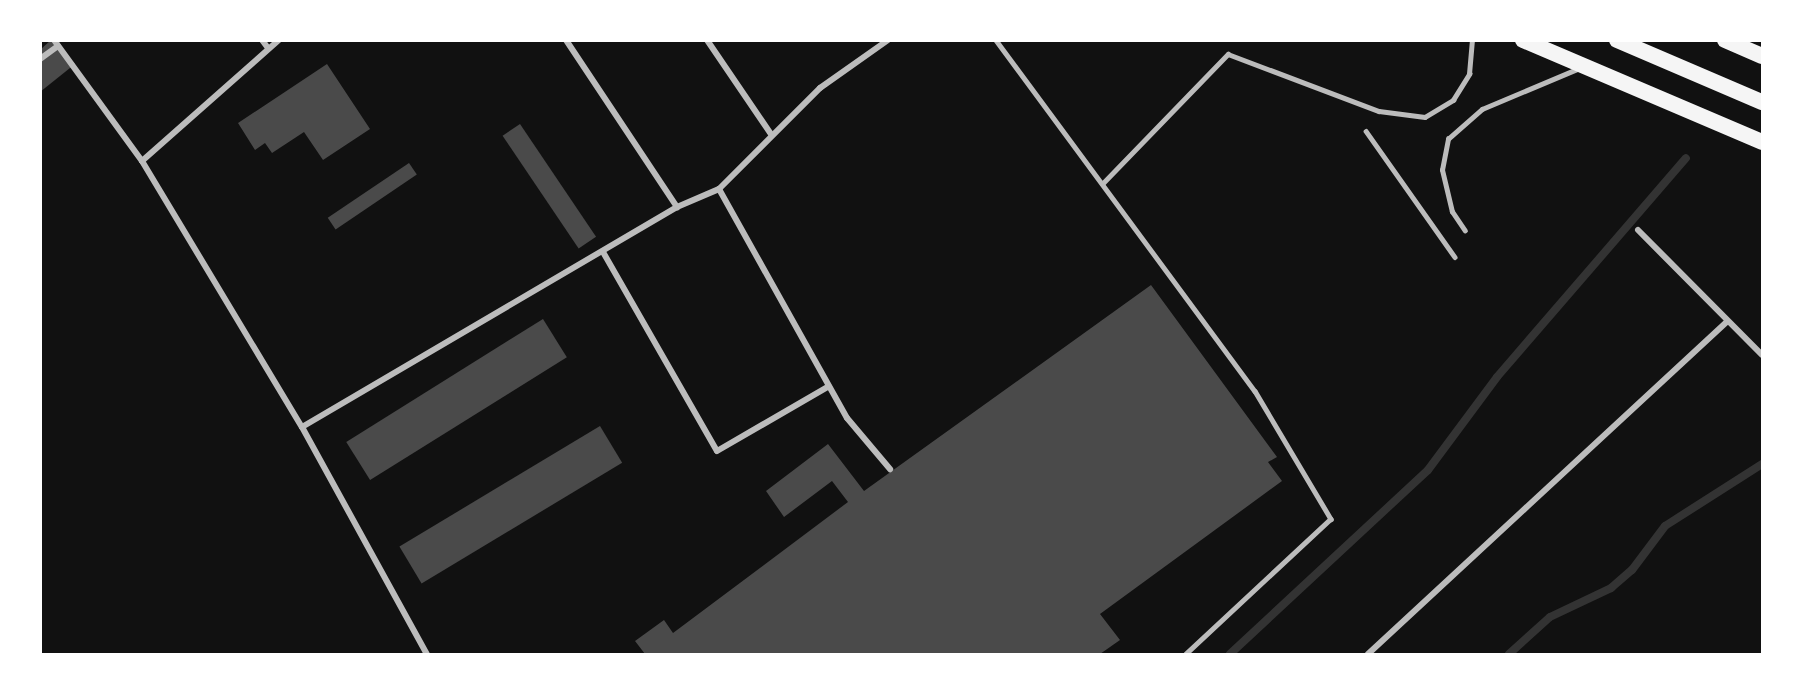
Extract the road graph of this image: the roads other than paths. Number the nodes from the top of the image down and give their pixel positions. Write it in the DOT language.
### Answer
graph roads {
  1 [pos="262,40"];
  2 [pos="279,40"];
  3 [pos="566,40"];
  4 [pos="707,40"];
  5 [pos="888,40"];
  6 [pos="996,40"];
  7 [pos="1472,40"];
  8 [pos="1523,40"];
  9 [pos="1617,40"];
  10 [pos="1725,40"];
  11 [pos="56,43"];
  12 [pos="268,48"];
  13 [pos="1762,56"];
  14 [pos="40,59"];
  15 [pos="1585,66"];
  16 [pos="1762,102"];
  17 [pos="1366,130"];
  18 [pos="771,134"];
  19 [pos="1762,142"];
  20 [pos="142,161"];
  21 [pos="1102,184"];
  22 [pos="719,189"];
  23 [pos="677,207"];
  24 [pos="1638,230"];
  25 [pos="1465,231"];
  26 [pos="603,252"];
  27 [pos="1455,257"];
  28 [pos="1726,322"];
  29 [pos="1762,355"];
  30 [pos="829,386"];
  31 [pos="302,428"];
  32 [pos="890,469"];
  33 [pos="428,654"];
  34 [pos="1186,654"];
  35 [pos="1368,654"];
  1 -- 12 [label="street"];
  2 -- 12 [label="street"];
  3 -- 23 [label="street"];
  4 -- 18 [label="street"];
  5 -- 18 [label="street"];
  6 -- 21 [label="lane"];
  7 -- 21 [label="lane"];
  8 -- 15 [label="highway"];
  9 -- 16 [label="highway"];
  10 -- 13 [label="highway"];
  11 -- 14 [label="street"];
  11 -- 20 [label="street"];
  12 -- 20 [label="street"];
  15 -- 19 [label="highway"];
  15 -- 25 [label="lane"];
  17 -- 27 [label="lane"];
  18 -- 22 [label="street"];
  20 -- 31 [label="street"];
  21 -- 34 [label="lane"];
  22 -- 23 [label="street"];
  22 -- 30 [label="street"];
  23 -- 26 [label="street"];
  24 -- 28 [label="street"];
  26 -- 30 [label="street"];
  26 -- 31 [label="street"];
  28 -- 29 [label="street"];
  28 -- 35 [label="street"];
  30 -- 32 [label="street"];
  31 -- 33 [label="street"];
}
